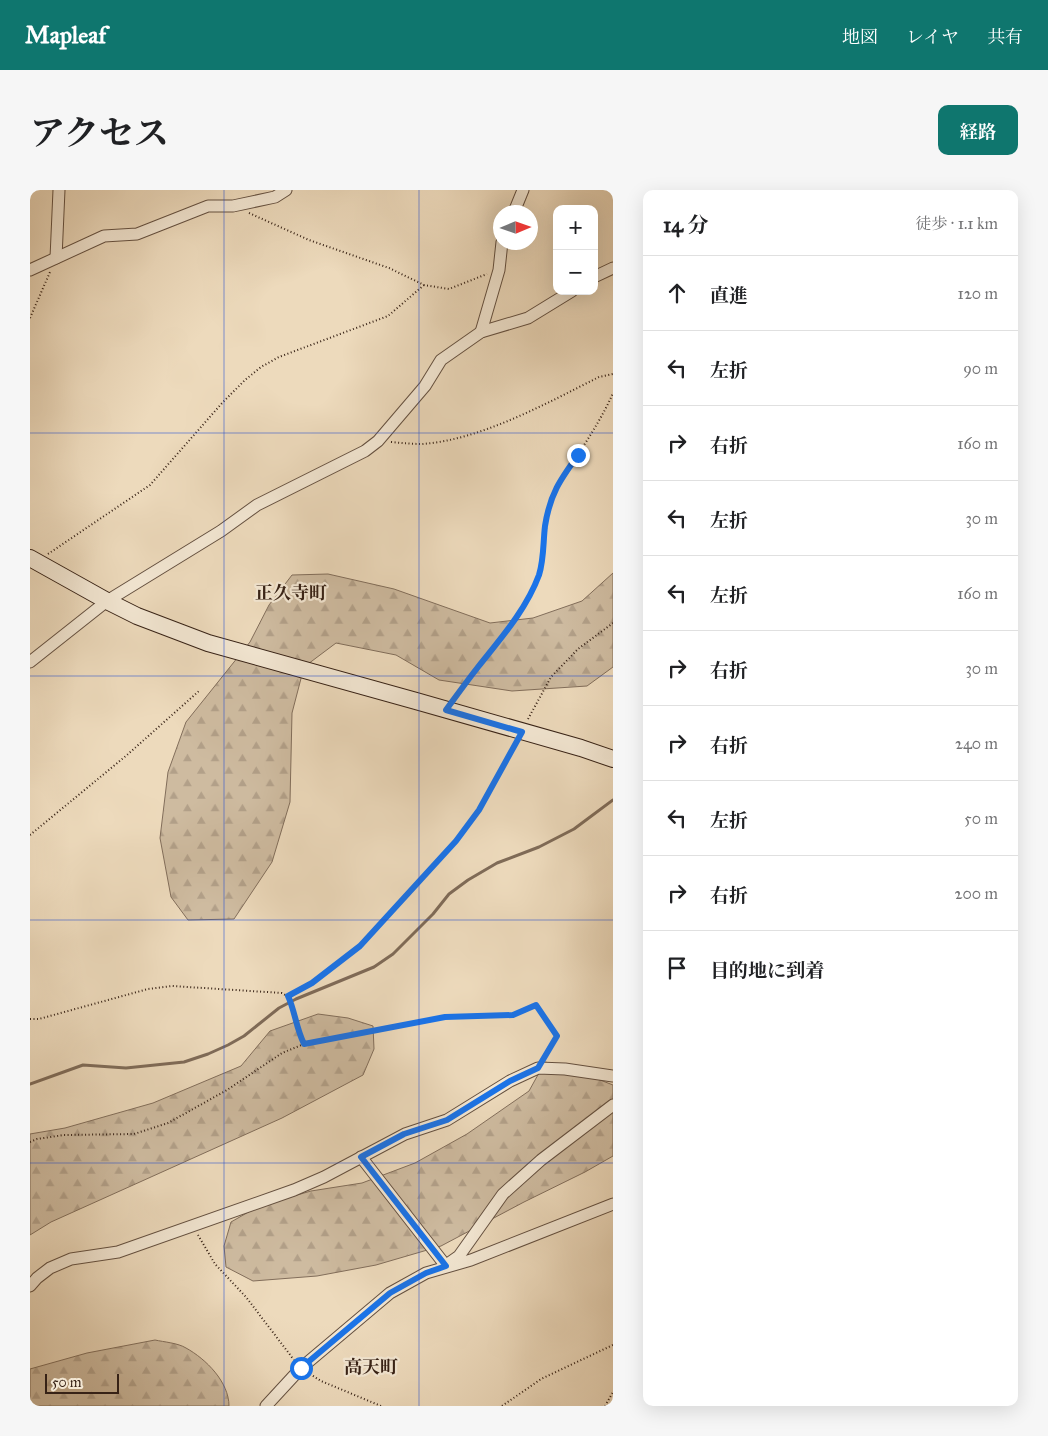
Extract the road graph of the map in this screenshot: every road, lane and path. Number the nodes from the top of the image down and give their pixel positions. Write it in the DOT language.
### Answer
graph roads {
  1 [pos="58,190"];
  2 [pos="286,190"];
  3 [pos="523,190"];
  4 [pos="517,205"];
  5 [pos="233,206"];
  6 [pos="501,250"];
  7 [pos="56,258"];
  8 [pos="613,268"];
  9 [pos="30,270"];
  10 [pos="499,270"];
  11 [pos="598,275"];
  12 [pos="424,285"];
  13 [pos="565,295"];
  14 [pos="30,318"];
  15 [pos="481,332"];
  16 [pos="613,374"];
  17 [pos="613,393"];
  18 [pos="378,442"];
  19 [pos="34,560"];
  20 [pos="107,601"];
  21 [pos="613,623"];
  22 [pos="30,662"];
  23 [pos="199,691"];
  24 [pos="446,710"];
  25 [pos="522,732"];
  26 [pos="613,760"];
  27 [pos="30,835"];
  28 [pos="288,996"];
  29 [pos="30,1019"];
  30 [pos="304,1044"];
  31 [pos="538,1068"];
  32 [pos="613,1076"];
  33 [pos="613,1105"];
  34 [pos="30,1142"];
  35 [pos="361,1157"];
  36 [pos="613,1204"];
  37 [pos="193,1226"];
  38 [pos="446,1266"];
  39 [pos="30,1286"];
  40 [pos="613,1345"];
  41 [pos="301,1368"];
  42 [pos="613,1392"];
  43 [pos="266,1406"];
  44 [pos="381,1406"];
  45 [pos="502,1406"];
  46 [pos="605,1406"];
  1 -- 7 [label="street"];
  2 -- 5 [label="street"];
  3 -- 4 [label="street"];
  5 -- 7 [label="street"];
  5 -- 12 [label="path"];
  6 -- 10 [label="street"];
  7 -- 9 [label="street"];
  7 -- 14 [label="path"];
  8 -- 11 [label="street"];
  10 -- 12 [label="path"];
  10 -- 15 [label="street"];
  12 -- 19 [label="path"];
  13 -- 15 [label="street"];
  15 -- 18 [label="street"];
  16 -- 18 [label="path"];
  17 -- 24 [label="path"];
  18 -- 20 [label="street"];
  19 -- 20 [label="street"];
  20 -- 22 [label="street"];
  20 -- 24 [label="street"];
  21 -- 25 [label="path"];
  23 -- 27 [label="path"];
  24 -- 25 [label="street"];
  25 -- 26 [label="street"];
  25 -- 28 [label="path"];
  28 -- 29 [label="path"];
  28 -- 30 [label="path"];
  30 -- 31 [label="path"];
  30 -- 34 [label="path"];
  31 -- 32 [label="street"];
  31 -- 35 [label="street"];
  33 -- 38 [label="street"];
  35 -- 37 [label="street"];
  35 -- 38 [label="street"];
  36 -- 38 [label="street"];
  37 -- 39 [label="street"];
  37 -- 41 [label="path"];
  38 -- 41 [label="street"];
  40 -- 45 [label="path"];
  41 -- 43 [label="street"];
  41 -- 44 [label="path"];
  42 -- 46 [label="path"];
}
